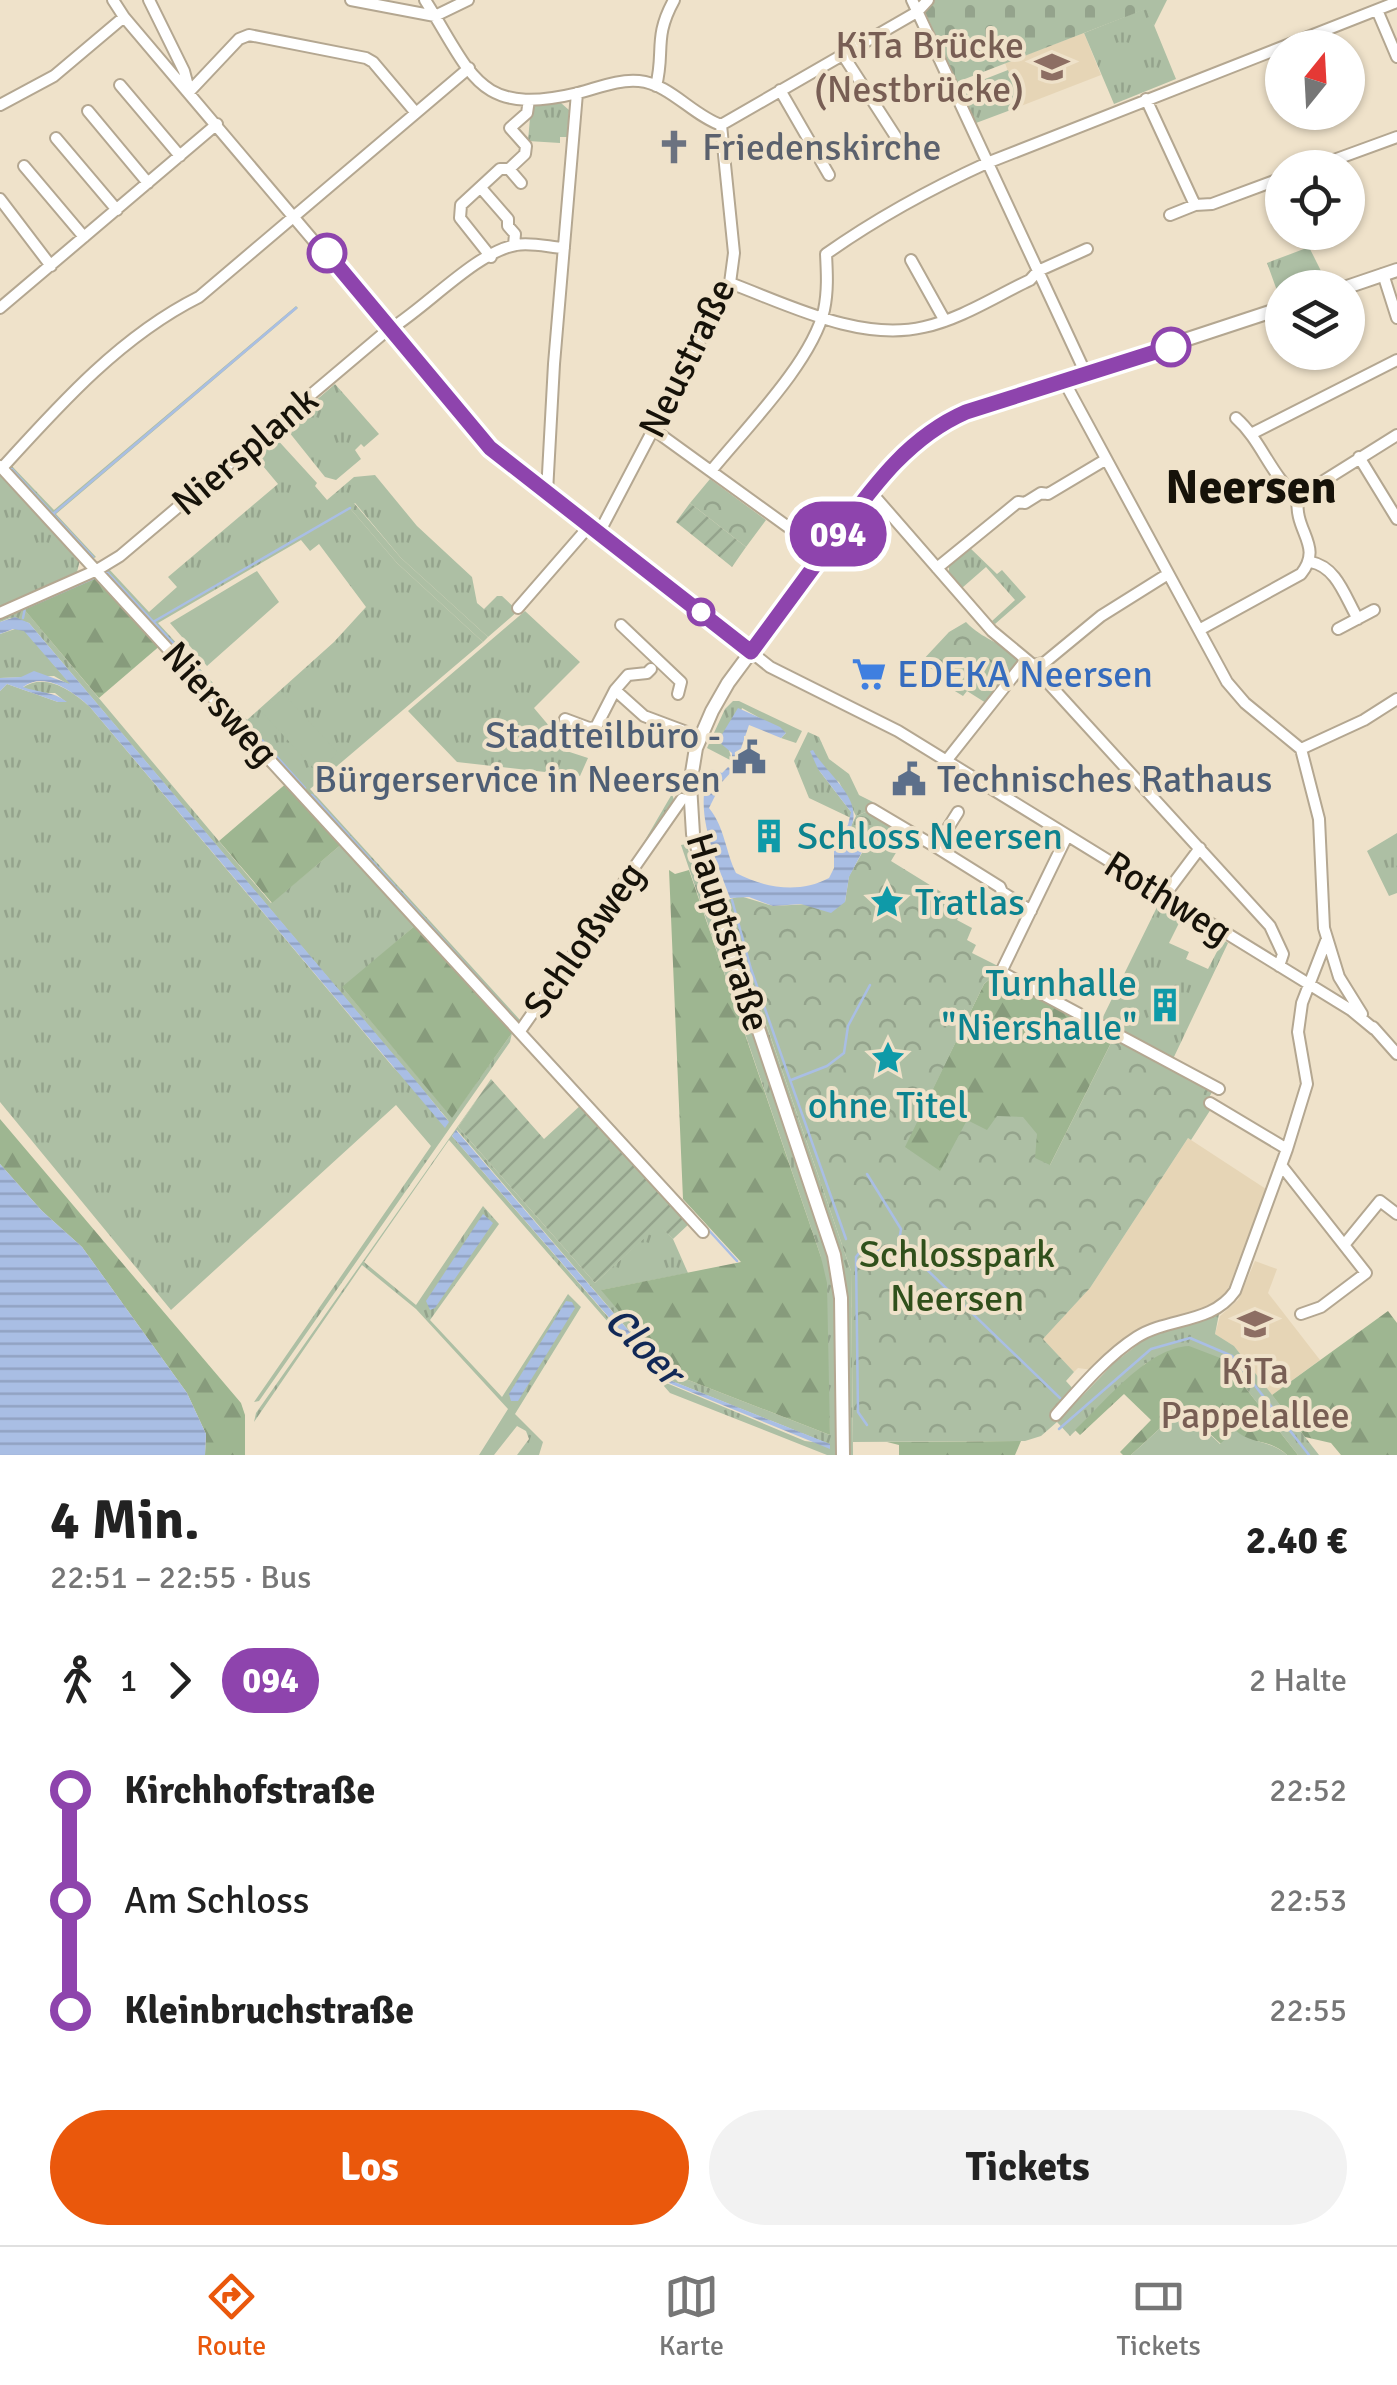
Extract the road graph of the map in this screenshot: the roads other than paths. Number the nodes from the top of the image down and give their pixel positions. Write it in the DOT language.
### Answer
graph roads {
  1 [pos="113,0"];
  2 [pos="148,0"];
  3 [pos="351,0"];
  4 [pos="425,0"];
  5 [pos="468,0"];
  6 [pos="674,0"];
  7 [pos="912,0"];
  8 [pos="928,0"];
  9 [pos="1397,2"];
  10 [pos="1377,10"];
  11 [pos="917,12"];
  12 [pos="435,16"];
  13 [pos="124,18"];
  14 [pos="843,55"];
  15 [pos="1397,57"];
  16 [pos="469,68"];
  17 [pos="120,85"];
  18 [pos="656,86"];
  19 [pos="780,90"];
  20 [pos="189,92"];
  21 [pos="577,93"];
  22 [pos="1146,98"];
  23 [pos="529,100"];
  24 [pos="0,106"];
  25 [pos="88,112"];
  26 [pos="416,113"];
  27 [pos="217,124"];
  28 [pos="721,125"];
  29 [pos="896,137"];
  30 [pos="1397,137"];
  31 [pos="56,138"];
  32 [pos="1361,150"];
  33 [pos="180,156"];
  34 [pos="987,163"];
  35 [pos="24,166"];
  36 [pos="508,169"];
  37 [pos="829,175"];
  38 [pos="148,183"];
  39 [pos="521,183"];
  40 [pos="1265,184"];
  41 [pos="481,188"];
  42 [pos="0,199"];
  43 [pos="1195,205"];
  44 [pos="117,210"];
  45 [pos="1170,215"];
  46 [pos="295,216"];
  47 [pos="84,237"];
  48 [pos="514,245"];
  49 [pos="564,248"];
  50 [pos="1087,250"];
  51 [pos="491,257"];
  52 [pos="911,260"];
  53 [pos="50,266"];
  54 [pos="1397,270"];
  55 [pos="1038,271"];
  56 [pos="1382,274"];
  57 [pos="1365,280"];
  58 [pos="730,283"];
  59 [pos="0,308"];
  60 [pos="1265,314"];
  61 [pos="822,317"];
  62 [pos="1397,318"];
  63 [pos="945,321"];
  64 [pos="390,330"];
  65 [pos="1397,360"];
  66 [pos="1086,374"];
  67 [pos="1064,381"];
  68 [pos="1236,418"];
  69 [pos="654,430"];
  70 [pos="1253,433"];
  71 [pos="1397,435"];
  72 [pos="1359,457"];
  73 [pos="1106,460"];
  74 [pos="1,467"];
  75 [pos="711,471"];
  76 [pos="870,491"];
  77 [pos="547,492"];
  78 [pos="1298,496"];
  79 [pos="1397,518"];
  80 [pos="595,528"];
  81 [pos="824,553"];
  82 [pos="1311,562"];
  83 [pos="937,568"];
  84 [pos="98,570"];
  85 [pos="1168,574"];
  86 [pos="518,608"];
  87 [pos="1374,610"];
  88 [pos="0,613"];
  89 [pos="1358,619"];
  90 [pos="620,625"];
  91 [pos="1338,629"];
  92 [pos="1199,630"];
  93 [pos="751,652"];
  94 [pos="1030,662"];
  95 [pos="651,668"];
  96 [pos="614,690"];
  97 [pos="678,694"];
  98 [pos="1397,700"];
  99 [pos="565,719"];
  100 [pos="700,737"];
  101 [pos="1301,749"];
  102 [pos="946,761"];
  103 [pos="682,799"];
  104 [pos="872,809"];
  105 [pos="958,812"];
  106 [pos="1068,836"];
  107 [pos="936,847"];
  108 [pos="1200,848"];
  109 [pos="1164,896"];
  110 [pos="1032,911"];
  111 [pos="1327,940"];
  112 [pos="1279,966"];
  113 [pos="1310,985"];
  114 [pos="1374,1029"];
  115 [pos="520,1032"];
  116 [pos="1397,1054"];
  117 [pos="1219,1089"];
  118 [pos="1210,1104"];
  119 [pos="1287,1149"];
  120 [pos="1281,1165"];
  121 [pos="1397,1214"];
  122 [pos="703,1232"];
  123 [pos="1344,1245"];
  124 [pos="1301,1314"];
  125 [pos="1056,1414"];
  126 [pos="843,1455"];
  1 -- 13 [label="street, Rothweg"];
  2 -- 20 [label="street"];
  3 -- 12 [label="street"];
  4 -- 12 [label="street"];
  5 -- 12 [label="street"];
  6 -- 18 [label="street"];
  7 -- 11 [label="street"];
  8 -- 11 [label="street"];
  9 -- 10 [label="street"];
  10 -- 15 [label="street"];
  10 -- 22 [label="street"];
  11 -- 14 [label="street"];
  11 -- 34 [label="street"];
  12 -- 16 [label="street"];
  13 -- 20 [label="street, Rothweg"];
  13 -- 24 [label="street"];
  14 -- 19 [label="street"];
  14 -- 29 [label="street"];
  16 -- 23 [label="street"];
  16 -- 26 [label="street"];
  17 -- 33 [label="street"];
  18 -- 21 [label="street"];
  18 -- 28 [label="street"];
  19 -- 28 [label="street"];
  19 -- 37 [label="street"];
  20 -- 26 [label="street"];
  20 -- 27 [label="street, Rothweg"];
  21 -- 23 [label="street"];
  21 -- 49 [label="street"];
  22 -- 34 [label="street"];
  22 -- 43 [label="street"];
  23 -- 36 [label="street"];
  25 -- 38 [label="street"];
  26 -- 46 [label="street"];
  27 -- 33 [label="street"];
  27 -- 46 [label="street, Rothweg"];
  28 -- 58 [label="street, Neustraße"];
  30 -- 32 [label="street"];
  31 -- 44 [label="street"];
  33 -- 38 [label="street"];
  34 -- 55 [label="street"];
  34 -- 61 [label="street"];
  35 -- 47 [label="street"];
  36 -- 39 [label="street"];
  36 -- 41 [label="street"];
  38 -- 44 [label="street"];
  40 -- 43 [label="street"];
  41 -- 48 [label="street"];
  41 -- 51 [label="street"];
  42 -- 53 [label="street"];
  43 -- 45 [label="street"];
  44 -- 47 [label="street"];
  46 -- 64 [label="street, Rothweg"];
  46 -- 74 [label="street"];
  47 -- 53 [label="street"];
  48 -- 49 [label="street"];
  48 -- 51 [label="street, Niersplank"];
  49 -- 77 [label="street"];
  50 -- 55 [label="street"];
  51 -- 64 [label="street, Niersplank"];
  52 -- 63 [label="street"];
  53 -- 59 [label="street"];
  54 -- 56 [label="street"];
  55 -- 63 [label="street"];
  55 -- 66 [label="street"];
  56 -- 57 [label="street"];
  56 -- 62 [label="street"];
  58 -- 61 [label="street"];
  58 -- 69 [label="street, Neustraße"];
  60 -- 66 [label="street, Hauptstraße"];
  61 -- 63 [label="street"];
  61 -- 75 [label="street"];
  64 -- 77 [label="street, Rothweg"];
  64 -- 84 [label="street, Niersplank"];
  65 -- 70 [label="street"];
  66 -- 67 [label="street, Hauptstraße"];
  67 -- 73 [label="street"];
  67 -- 76 [label="street, Hauptstraße"];
  68 -- 70 [label="street"];
  69 -- 75 [label="street"];
  69 -- 80 [label="street, Neustraße"];
  70 -- 78 [label="street"];
  71 -- 72 [label="street"];
  72 -- 78 [label="street"];
  72 -- 79 [label="street"];
  73 -- 83 [label="street"];
  73 -- 85 [label="street"];
  74 -- 84 [label="street, Niersweg"];
  75 -- 81 [label="street"];
  76 -- 81 [label="street, Hauptstraße"];
  76 -- 83 [label="street"];
  77 -- 80 [label="street, Rothweg"];
  78 -- 82 [label="street"];
  80 -- 86 [label="street, Neustraße"];
  80 -- 93 [label="street, Rothweg"];
  81 -- 93 [label="street, Hauptstraße"];
  82 -- 89 [label="street"];
  82 -- 92 [label="street"];
  83 -- 94 [label="street"];
  84 -- 88 [label="street, Niersplank"];
  84 -- 115 [label="street, Niersweg"];
  85 -- 92 [label="street"];
  85 -- 94 [label="street"];
  87 -- 89 [label="street"];
  89 -- 91 [label="street"];
  90 -- 97 [label="street"];
  92 -- 101 [label="street"];
  93 -- 100 [label="street, Hauptstraße"];
  93 -- 102 [label="street, Rothweg"];
  94 -- 102 [label="street"];
  94 -- 108 [label="street"];
  95 -- 96 [label="street"];
  96 -- 99 [label="street"];
  96 -- 100 [label="street"];
  98 -- 101 [label="street"];
  100 -- 126 [label="street, Hauptstraße"];
  101 -- 111 [label="street"];
  102 -- 106 [label="street, Rothweg"];
  103 -- 115 [label="street, Schloßweg"];
  104 -- 107 [label="street"];
  105 -- 107 [label="street"];
  106 -- 109 [label="street, Rothweg"];
  106 -- 110 [label="street"];
  107 -- 110 [label="street"];
  108 -- 109 [label="street"];
  108 -- 112 [label="street"];
  109 -- 112 [label="street, Rothweg"];
  110 -- 117 [label="street"];
  111 -- 113 [label="street"];
  111 -- 114 [label="street"];
  112 -- 113 [label="street, Rothweg"];
  113 -- 114 [label="street, Rothweg"];
  113 -- 119 [label="street"];
  114 -- 116 [label="street"];
  115 -- 122 [label="street, Niersweg"];
  118 -- 119 [label="street"];
  119 -- 120 [label="street"];
  120 -- 123 [label="street"];
  120 -- 125 [label="street"];
  121 -- 123 [label="street"];
  123 -- 124 [label="street"];
}
